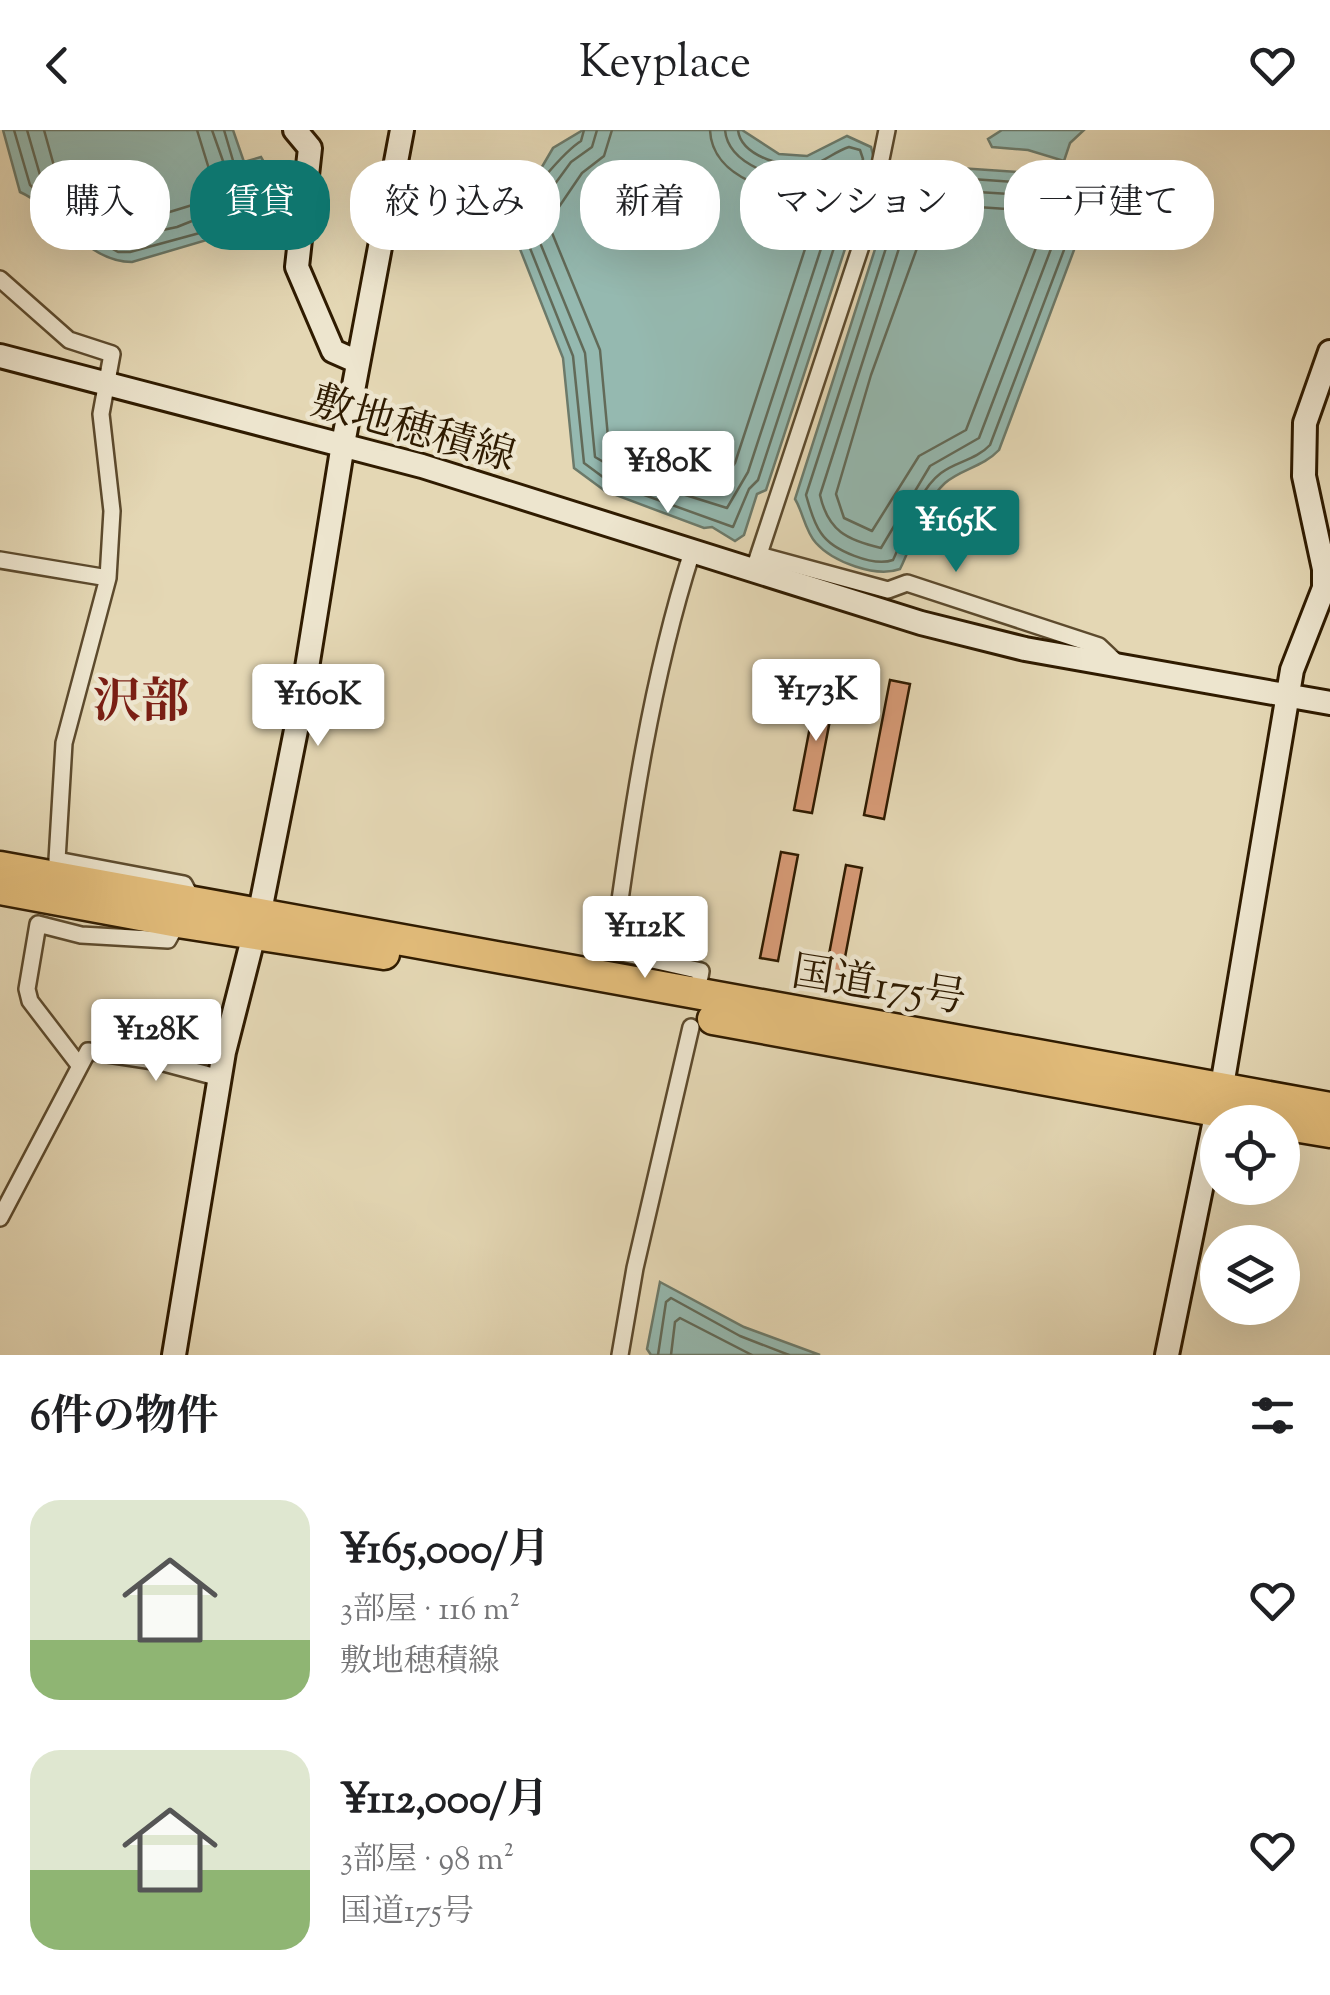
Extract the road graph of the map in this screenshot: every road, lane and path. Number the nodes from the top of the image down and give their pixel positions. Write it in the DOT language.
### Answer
graph roads {
  1 [pos="295,130"];
  2 [pos="402,130"];
  3 [pos="887,130"];
  4 [pos="0,279"];
  5 [pos="1330,352"];
  6 [pos="0,356"];
  7 [pos="358,362"];
  8 [pos="104,384"];
  9 [pos="343,444"];
  10 [pos="692,552"];
  11 [pos="0,560"];
  12 [pos="756,563"];
  13 [pos="108,578"];
  14 [pos="1121,666"];
  15 [pos="1288,696"];
  16 [pos="1330,703"];
  17 [pos="0,867"];
  18 [pos="0,889"];
  19 [pos="185,912"];
  20 [pos="258,923"];
  21 [pos="700,977"];
  22 [pos="691,1027"];
  23 [pos="78,1066"];
  24 [pos="220,1078"];
  25 [pos="1220,1099"];
  26 [pos="1235,1105"];
  27 [pos="1330,1108"];
  28 [pos="1300,1127"];
  29 [pos="1330,1132"];
  30 [pos="0,1218"];
  31 [pos="174,1355"];
  32 [pos="620,1355"];
  33 [pos="1168,1355"];
  1 -- 7 [label="main road"];
  2 -- 7 [label="main road"];
  3 -- 12 [label="street"];
  4 -- 8 [label="street"];
  5 -- 15 [label="main road"];
  6 -- 8 [label="main road, 敷地穂積線"];
  7 -- 9 [label="main road"];
  8 -- 9 [label="main road, 敷地穂積線"];
  8 -- 13 [label="street"];
  9 -- 10 [label="main road, 敷地穂積線"];
  9 -- 20 [label="main road"];
  10 -- 12 [label="main road, 敷地穂積線"];
  10 -- 21 [label="street"];
  11 -- 13 [label="street"];
  12 -- 14 [label="main road, 敷地穂積線"];
  12 -- 14 [label="street"];
  13 -- 19 [label="street"];
  14 -- 15 [label="main road, 敷地穂積線"];
  15 -- 16 [label="main road, 敷地穂積線"];
  15 -- 25 [label="main road"];
  17 -- 19 [label="highway, 国道175号"];
  18 -- 19 [label="highway, 国道175号"];
  19 -- 20 [label="highway, 国道175号"];
  19 -- 23 [label="street"];
  20 -- 24 [label="main road"];
  20 -- 25 [label="highway, 国道175号"];
  22 -- 32 [label="street"];
  23 -- 24 [label="street"];
  23 -- 30 [label="street"];
  24 -- 31 [label="main road"];
  25 -- 26 [label="highway, 国道175号"];
  25 -- 27 [label="highway, 国道175号"];
  25 -- 33 [label="main road"];
  28 -- 29 [label="highway, 国道175号"];
}
